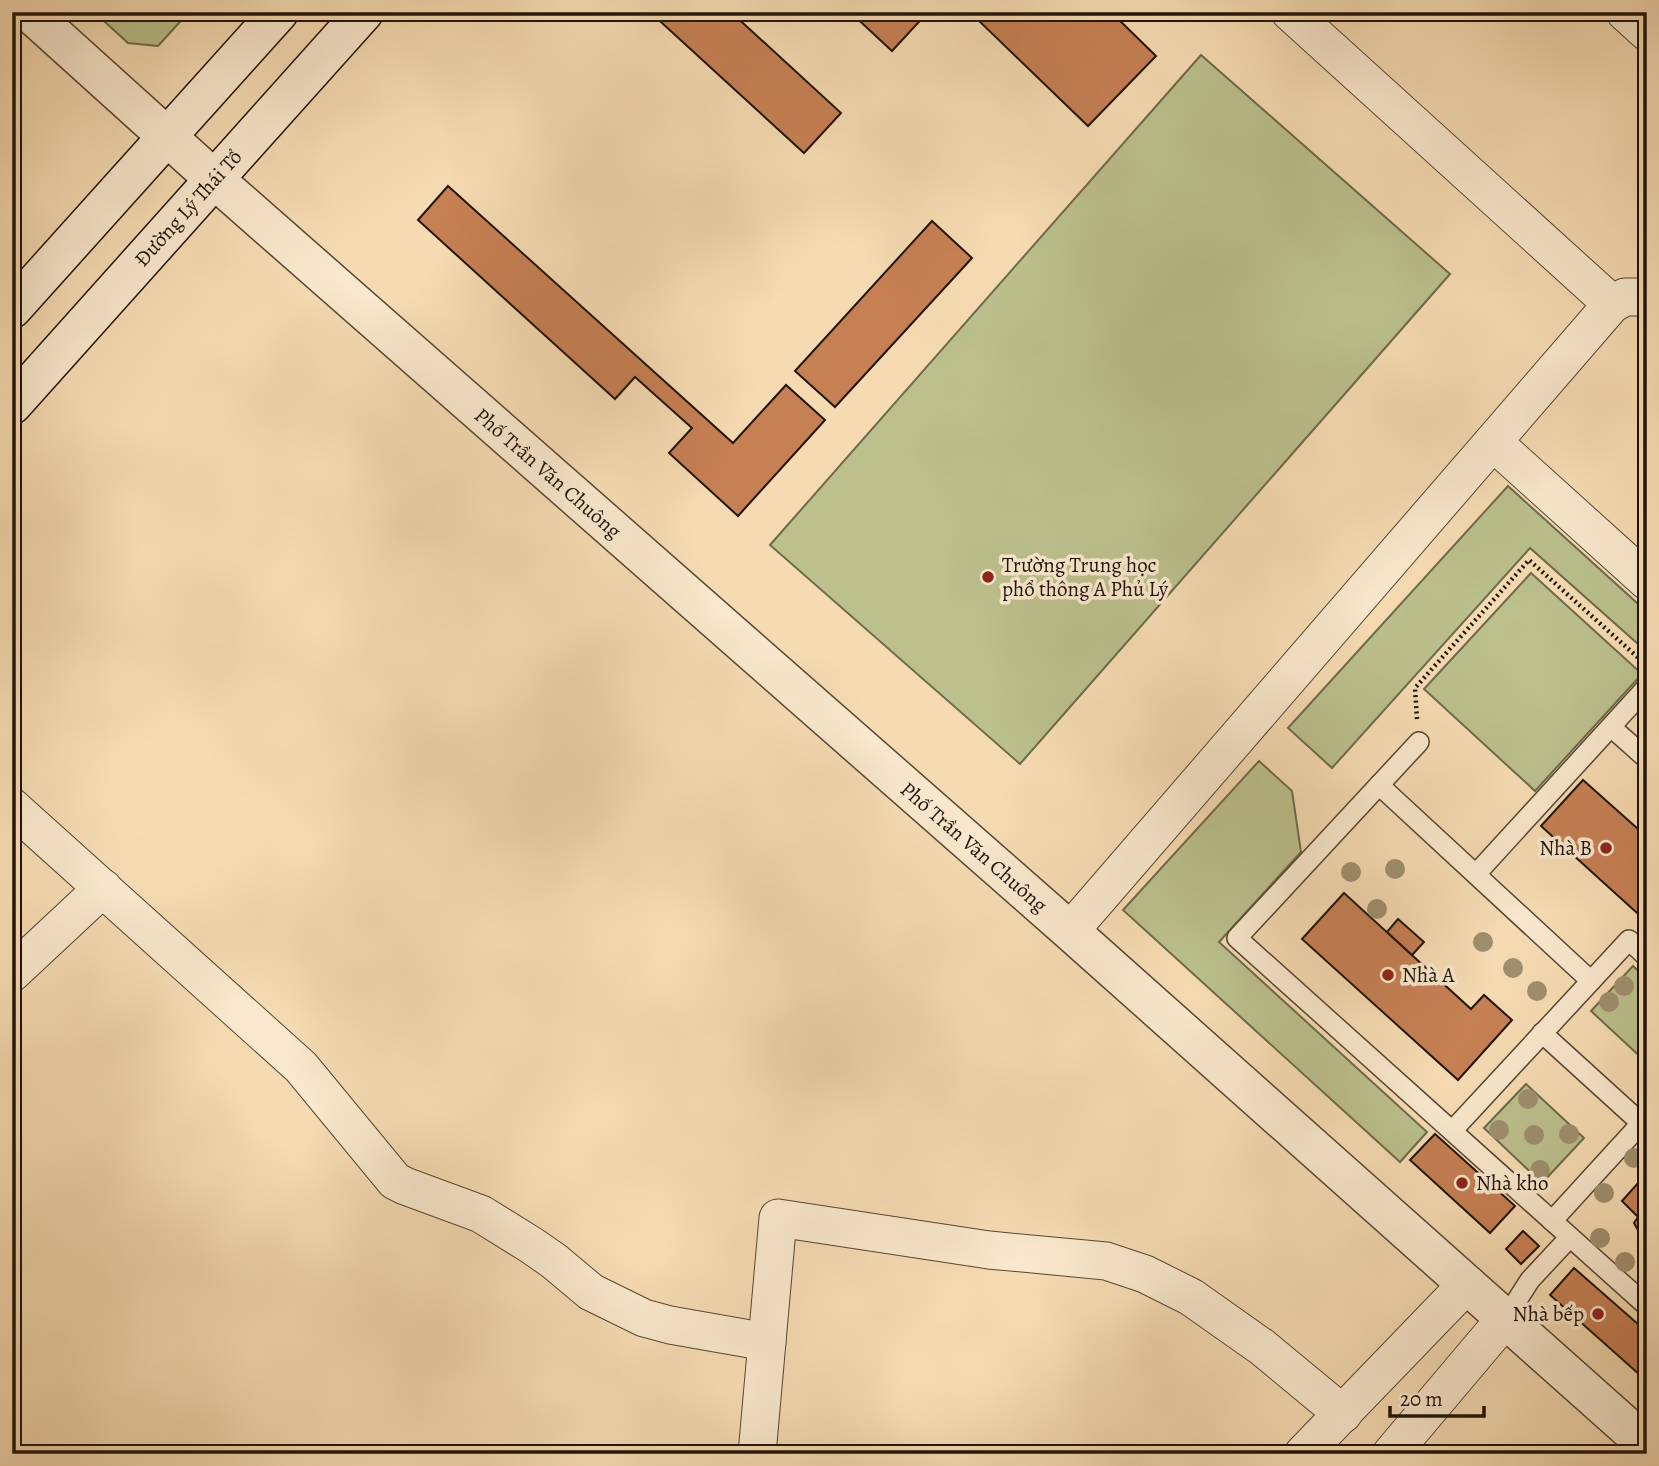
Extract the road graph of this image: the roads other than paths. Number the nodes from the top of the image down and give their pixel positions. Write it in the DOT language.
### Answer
graph roads {
  1 [pos="29,12"];
  2 [pos="278,12"];
  3 [pos="364,12"];
  4 [pos="1290,12"];
  5 [pos="1625,12"];
  6 [pos="1647,32"];
  7 [pos="167,136"];
  8 [pos="214,179"];
  9 [pos="1647,297"];
  10 [pos="1612,304"];
  11 [pos="12,309"];
  12 [pos="12,405"];
  13 [pos="1493,442"];
  14 [pos="1647,581"];
  15 [pos="1647,687"];
  16 [pos="1611,727"];
  17 [pos="1419,742"];
  18 [pos="1647,760"];
  19 [pos="1379,785"];
  20 [pos="12,807"];
  21 [pos="1476,874"];
  22 [pos="103,888"];
  23 [pos="1070,931"];
  24 [pos="1647,957"];
  25 [pos="12,973"];
  26 [pos="1591,981"];
  27 [pos="1542,1033"];
  28 [pos="1644,1120"];
  29 [pos="1452,1131"];
  30 [pos="1552,1221"];
  31 [pos="1570,1237"];
  32 [pos="1467,1284"];
  33 [pos="1647,1306"];
  34 [pos="1505,1319"];
  35 [pos="767,1342"];
  36 [pos="1343,1414"];
  37 [pos="1647,1445"];
  38 [pos="757,1454"];
  39 [pos="1303,1454"];
  40 [pos="1391,1454"];
  1 -- 7 [label="street, Phố Trần Văn Chuông"];
  2 -- 7 [label="street"];
  3 -- 8 [label="street, Đường Lý Thái Tổ"];
  4 -- 10 [label="street"];
  5 -- 6 [label="street"];
  7 -- 8 [label="street, Phố Trần Văn Chuông"];
  7 -- 11 [label="street"];
  8 -- 12 [label="street, Đường Lý Thái Tổ"];
  8 -- 23 [label="street, Phố Trần Văn Chuông"];
  9 -- 10 [label="street"];
  10 -- 13 [label="street"];
  13 -- 14 [label="street"];
  13 -- 23 [label="street"];
  15 -- 16 [label="lane"];
  16 -- 18 [label="lane"];
  16 -- 21 [label="lane"];
  17 -- 19 [label="lane"];
  19 -- 21 [label="lane"];
  19 -- 29 [label="lane"];
  20 -- 22 [label="street"];
  21 -- 26 [label="lane"];
  22 -- 25 [label="street"];
  22 -- 35 [label="street"];
  23 -- 32 [label="street, Phố Trần Văn Chuông"];
  24 -- 26 [label="lane"];
  26 -- 27 [label="lane"];
  27 -- 28 [label="lane"];
  27 -- 29 [label="lane"];
  28 -- 30 [label="lane"];
  29 -- 30 [label="lane"];
  30 -- 31 [label="lane"];
  31 -- 33 [label="lane"];
  31 -- 34 [label="lane"];
  32 -- 34 [label="street, Phố Trần Văn Chuông"];
  32 -- 36 [label="street"];
  34 -- 37 [label="street, Phố Trần Văn Chuông"];
  34 -- 40 [label="street"];
  35 -- 36 [label="street"];
  35 -- 38 [label="street"];
  36 -- 39 [label="street"];
}
